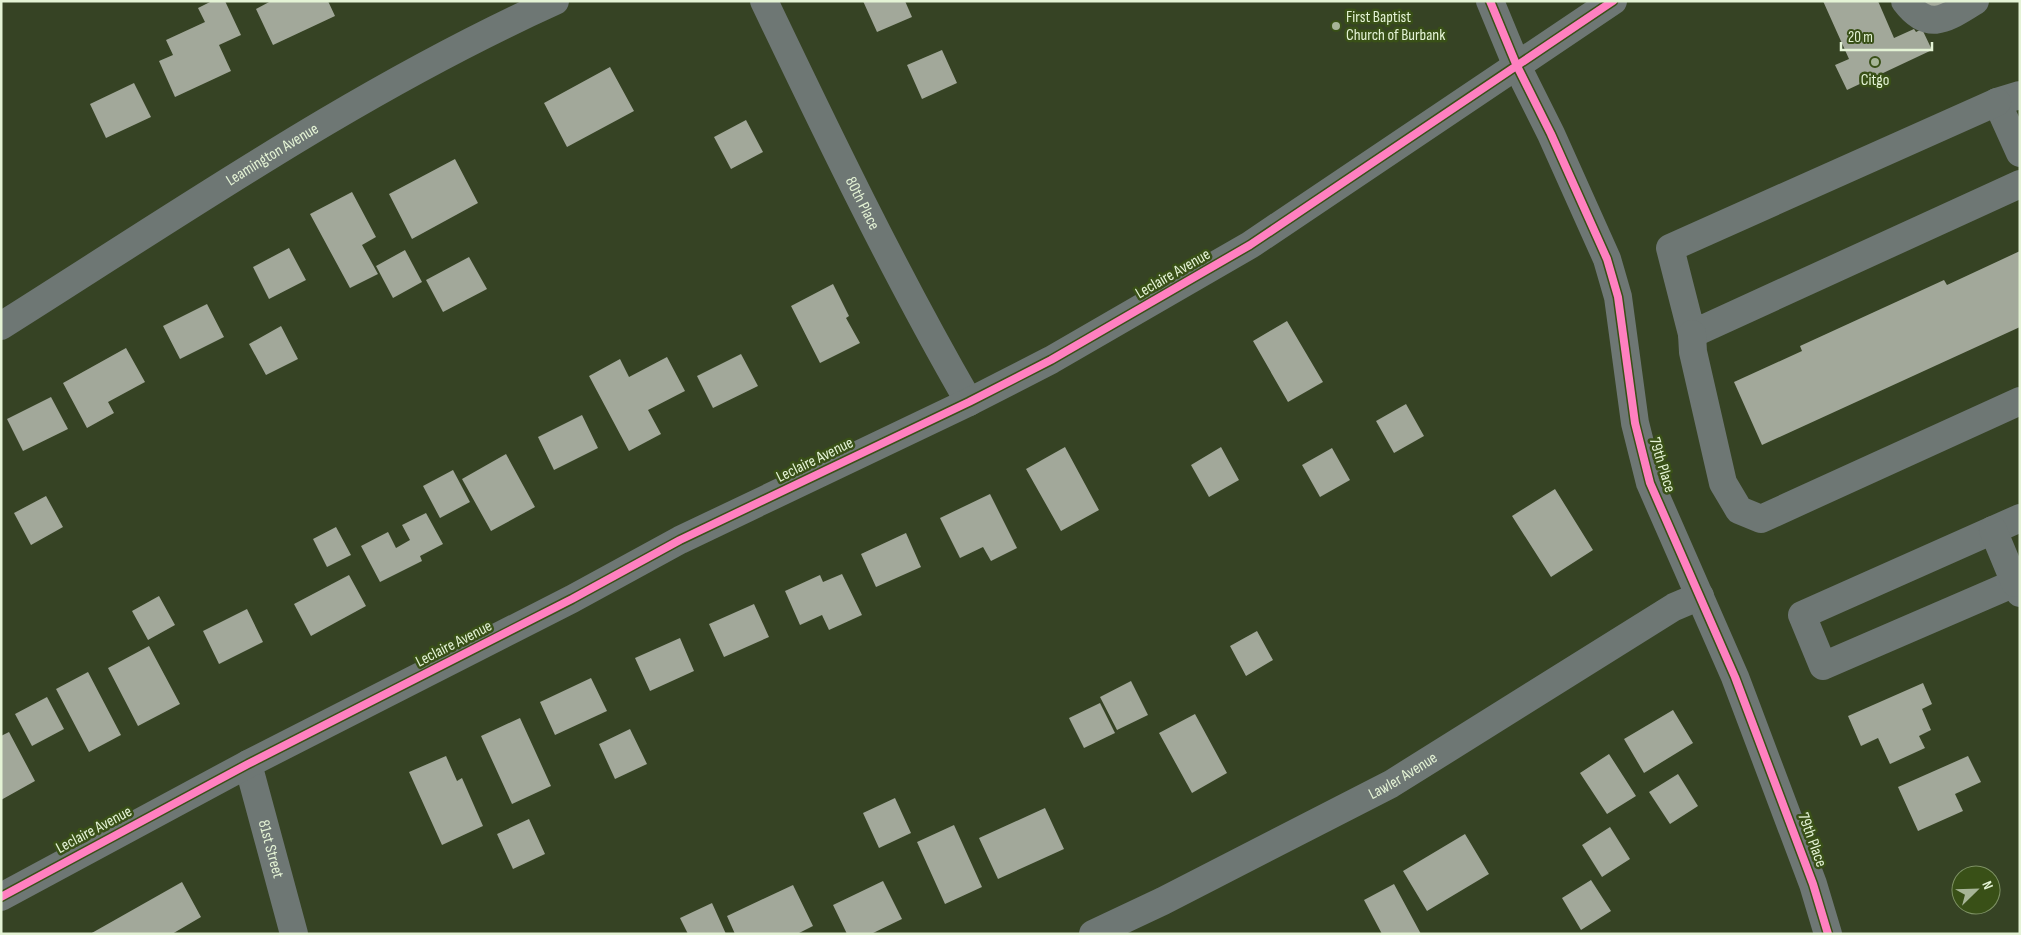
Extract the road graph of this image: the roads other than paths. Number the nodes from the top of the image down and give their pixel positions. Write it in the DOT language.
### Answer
graph roads {
  1 [pos="555,1"];
  2 [pos="764,1"];
  3 [pos="1490,1"];
  4 [pos="1613,1"];
  5 [pos="1905,1"];
  6 [pos="1975,1"];
  7 [pos="1516,64"];
  8 [pos="2008,99"];
  9 [pos="2020,153"];
  10 [pos="2020,184"];
  11 [pos="1,326"];
  12 [pos="1692,334"];
  13 [pos="2020,401"];
  14 [pos="969,402"];
  15 [pos="2020,518"];
  16 [pos="1993,530"];
  17 [pos="2018,588"];
  18 [pos="1700,596"];
  19 [pos="248,764"];
  20 [pos="1,897"];
  21 [pos="294,934"];
  22 [pos="1093,934"];
  23 [pos="1828,934"];
  1 -- 11 [label="street, Leamington Avenue"];
  2 -- 14 [label="street, 80th Place"];
  3 -- 7 [label="street, 79th Place"];
  4 -- 7 [label="street, Leclaire Avenue"];
  5 -- 6 [label="street"];
  7 -- 14 [label="street, Leclaire Avenue"];
  7 -- 18 [label="street, 79th Place"];
  8 -- 9 [label="street"];
  8 -- 12 [label="street"];
  10 -- 12 [label="street"];
  12 -- 13 [label="street"];
  14 -- 19 [label="street, Leclaire Avenue"];
  15 -- 16 [label="street"];
  16 -- 17 [label="street"];
  16 -- 17 [label="street"];
  18 -- 22 [label="street, Lawler Avenue"];
  18 -- 23 [label="street, 79th Place"];
  19 -- 20 [label="street, Leclaire Avenue"];
  19 -- 21 [label="street, 81st Street"];
}
